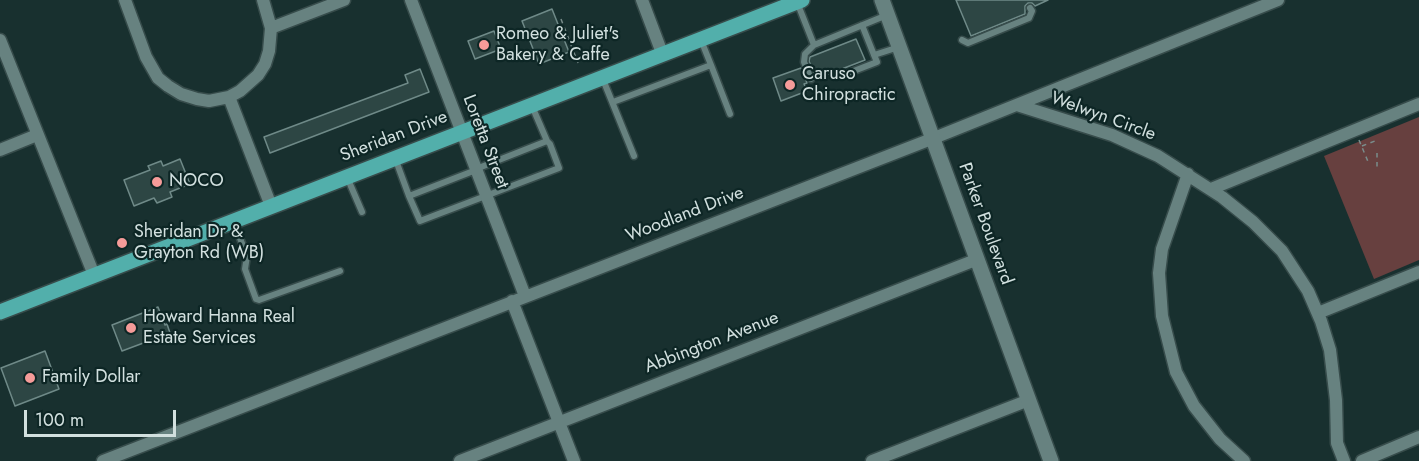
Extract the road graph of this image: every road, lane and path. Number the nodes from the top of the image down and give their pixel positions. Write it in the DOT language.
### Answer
graph roads {
  1 [pos="125,0"];
  2 [pos="263,0"];
  3 [pos="344,0"];
  4 [pos="411,0"];
  5 [pos="642,0"];
  6 [pos="882,0"];
  7 [pos="1278,0"];
  8 [pos="800,1"];
  9 [pos="1030,8"];
  10 [pos="887,15"];
  11 [pos="561,19"];
  12 [pos="862,25"];
  13 [pos="271,28"];
  14 [pos="0,40"];
  15 [pos="701,40"];
  16 [pos="962,40"];
  17 [pos="814,45"];
  18 [pos="899,46"];
  19 [pos="662,53"];
  20 [pos="874,55"];
  21 [pos="578,63"];
  22 [pos="711,65"];
  23 [pos="846,74"];
  24 [pos="602,77"];
  25 [pos="811,79"];
  26 [pos="229,97"];
  27 [pos="613,102"];
  28 [pos="532,104"];
  29 [pos="1017,105"];
  30 [pos="1419,105"];
  31 [pos="730,114"];
  32 [pos="462,132"];
  33 [pos="37,135"];
  34 [pos="1357,135"];
  35 [pos="934,138"];
  36 [pos="547,141"];
  37 [pos="1376,143"];
  38 [pos="1361,146"];
  39 [pos="0,150"];
  40 [pos="1377,153"];
  41 [pos="634,156"];
  42 [pos="395,158"];
  43 [pos="1368,164"];
  44 [pos="1377,169"];
  45 [pos="477,170"];
  46 [pos="1188,174"];
  47 [pos="347,177"];
  48 [pos="1210,189"];
  49 [pos="486,195"];
  50 [pos="410,196"];
  51 [pos="272,206"];
  52 [pos="362,212"];
  53 [pos="233,221"];
  54 [pos="978,259"];
  55 [pos="340,271"];
  56 [pos="1419,272"];
  57 [pos="94,276"];
  58 [pos="525,296"];
  59 [pos="512,301"];
  60 [pos="0,312"];
  61 [pos="1318,313"];
  62 [pos="1029,400"];
  63 [pos="559,423"];
  64 [pos="1419,437"];
  65 [pos="103,461"];
  66 [pos="460,461"];
  67 [pos="574,461"];
  68 [pos="872,461"];
  69 [pos="1051,461"];
  70 [pos="1244,461"];
  71 [pos="1344,461"];
  72 [pos="1362,461"];
  1 -- 26 [label="street"];
  2 -- 13 [label="street"];
  3 -- 13 [label="street"];
  4 -- 32 [label="street, Loretta Street"];
  5 -- 19 [label="street"];
  6 -- 10 [label="street, Parker Boulevard"];
  7 -- 29 [label="street, Woodland Drive"];
  8 -- 15 [label="main road, Sheridan Drive"];
  8 -- 17 [label="lane"];
  9 -- 16 [label="lane"];
  10 -- 12 [label="lane"];
  10 -- 18 [label="street, Parker Boulevard"];
  11 -- 21 [label="path"];
  12 -- 17 [label="lane"];
  12 -- 20 [label="lane"];
  13 -- 26 [label="street"];
  14 -- 33 [label="street"];
  15 -- 19 [label="main road, Sheridan Drive"];
  15 -- 22 [label="lane"];
  17 -- 25 [label="lane"];
  18 -- 20 [label="lane"];
  18 -- 35 [label="street, Parker Boulevard"];
  19 -- 24 [label="main road, Sheridan Drive"];
  20 -- 23 [label="lane"];
  22 -- 27 [label="lane"];
  22 -- 31 [label="lane"];
  24 -- 27 [label="lane"];
  24 -- 28 [label="main road, Sheridan Drive"];
  26 -- 51 [label="street"];
  27 -- 41 [label="lane"];
  28 -- 32 [label="main road, Sheridan Drive"];
  28 -- 36 [label="lane"];
  29 -- 35 [label="street, Woodland Drive"];
  29 -- 46 [label="street, Welwyn Circle"];
  30 -- 48 [label="street"];
  32 -- 42 [label="main road, Sheridan Drive"];
  32 -- 45 [label="street, Loretta Street"];
  33 -- 39 [label="street"];
  33 -- 57 [label="street"];
  34 -- 38 [label="path"];
  35 -- 54 [label="street, Parker Boulevard"];
  35 -- 58 [label="street, Woodland Drive"];
  36 -- 45 [label="lane"];
  36 -- 49 [label="lane"];
  37 -- 38 [label="path"];
  38 -- 43 [label="path"];
  40 -- 44 [label="path"];
  42 -- 47 [label="main road, Sheridan Drive"];
  42 -- 50 [label="lane"];
  45 -- 49 [label="street, Loretta Street"];
  45 -- 50 [label="lane"];
  46 -- 48 [label="street, Welwyn Circle"];
  46 -- 70 [label="street"];
  47 -- 51 [label="main road, Sheridan Drive"];
  47 -- 52 [label="lane"];
  48 -- 61 [label="street, Welwyn Circle"];
  49 -- 50 [label="lane"];
  49 -- 58 [label="street, Loretta Street"];
  51 -- 53 [label="main road, Sheridan Drive"];
  53 -- 55 [label="lane"];
  53 -- 57 [label="main road, Sheridan Drive"];
  54 -- 62 [label="street, Parker Boulevard"];
  54 -- 63 [label="street, Abbington Avenue"];
  56 -- 61 [label="street"];
  57 -- 60 [label="main road, Sheridan Drive"];
  58 -- 59 [label="street, Woodland Drive"];
  59 -- 63 [label="street"];
  59 -- 65 [label="street, Woodland Drive"];
  61 -- 71 [label="street, Welwyn Circle"];
  62 -- 68 [label="street"];
  62 -- 69 [label="street, Parker Boulevard"];
  63 -- 66 [label="street, Abbington Avenue"];
  63 -- 67 [label="street"];
  64 -- 72 [label="street"];
}
